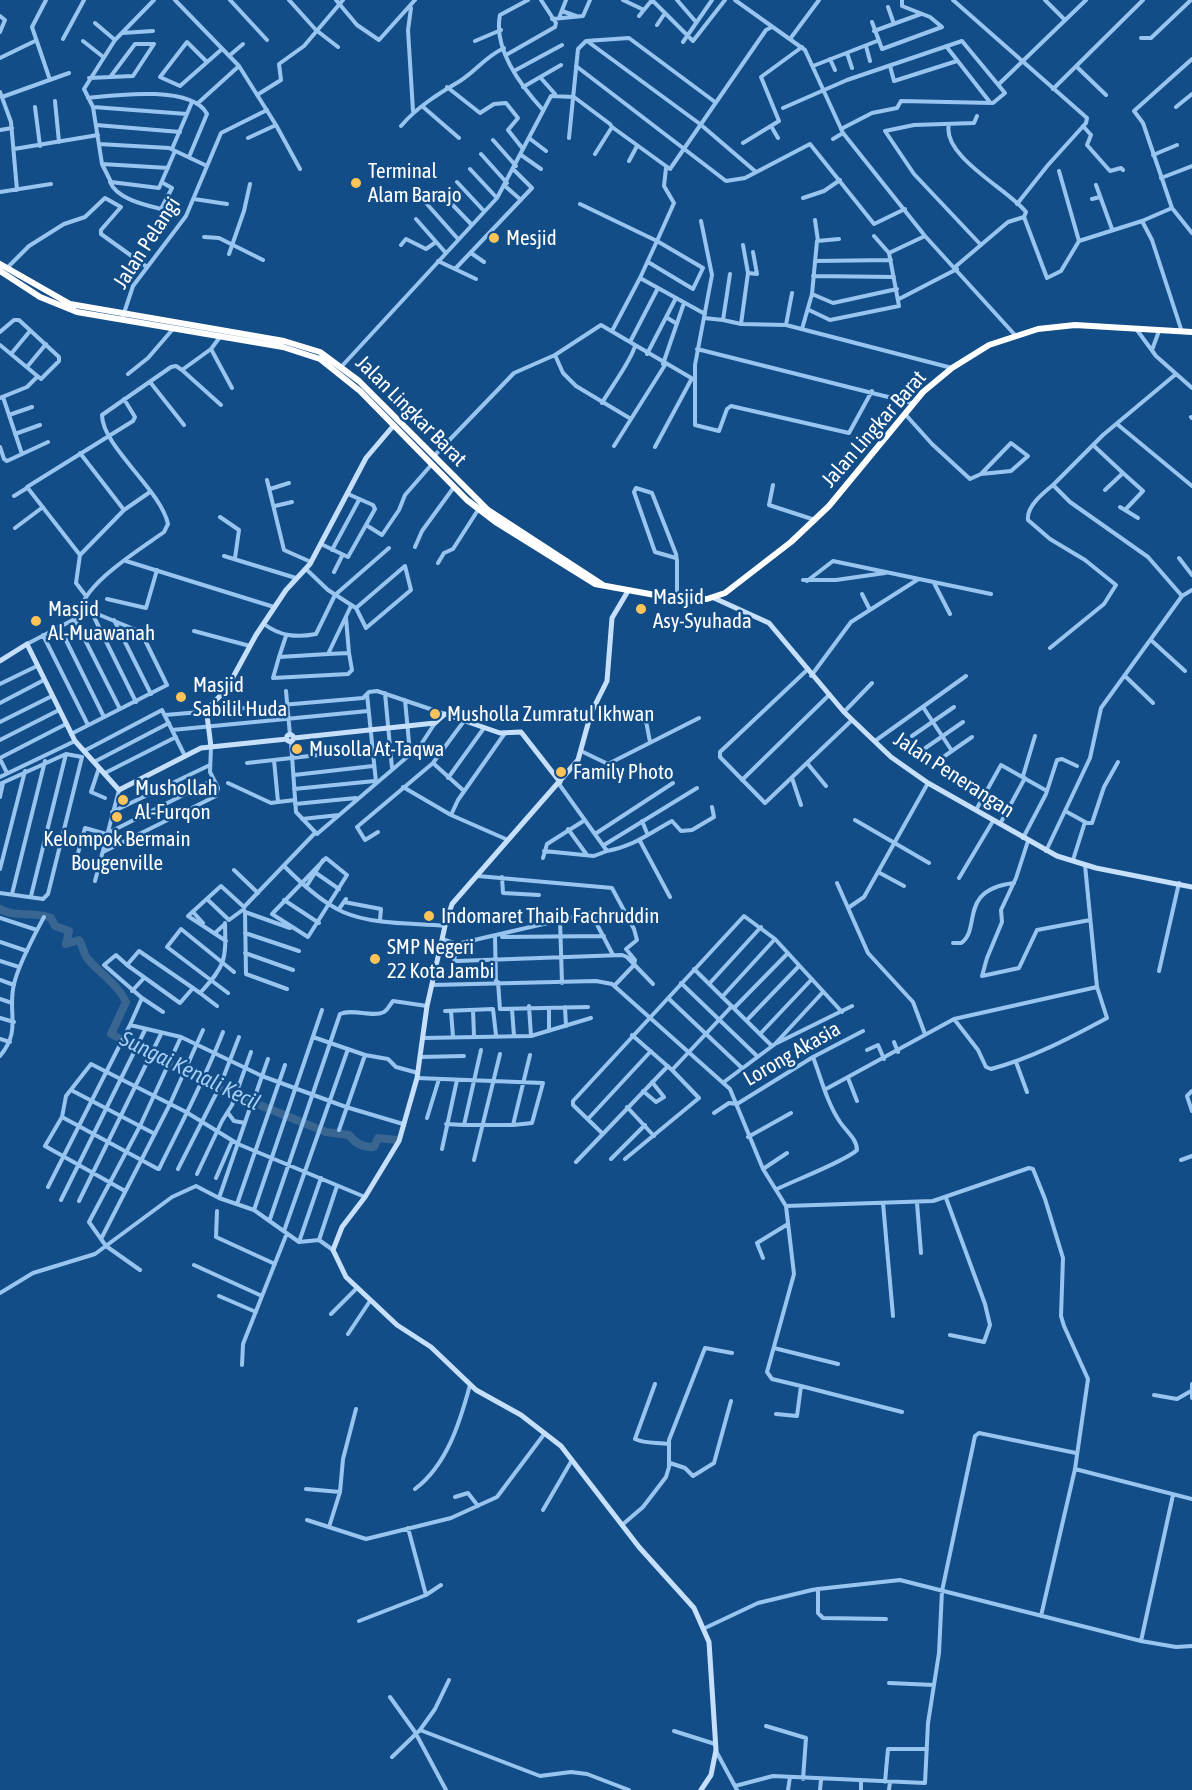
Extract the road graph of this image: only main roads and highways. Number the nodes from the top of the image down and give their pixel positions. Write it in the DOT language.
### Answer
graph roads {
  1 [pos="0,264"];
  2 [pos="0,271"];
  3 [pos="123,316"];
  4 [pos="1192,332"];
  5 [pos="406,432"];
  6 [pos="412,439"];
  7 [pos="604,585"];
  1 -- 3 [label="highway, Jalan Lingkar Barat"];
  2 -- 3 [label="highway, Jalan Lingkar Barat"];
  3 -- 5 [label="highway, Jalan Lingkar Barat"];
  3 -- 5 [label="highway, Jalan Lingkar Barat"];
  4 -- 7 [label="highway, Jalan Lingkar Barat"];
  5 -- 6 [label="highway, Jalan Lingkar Barat"];
  6 -- 7 [label="highway, Jalan Lingkar Barat"];
  6 -- 7 [label="highway, Jalan Lingkar Barat"];
}
